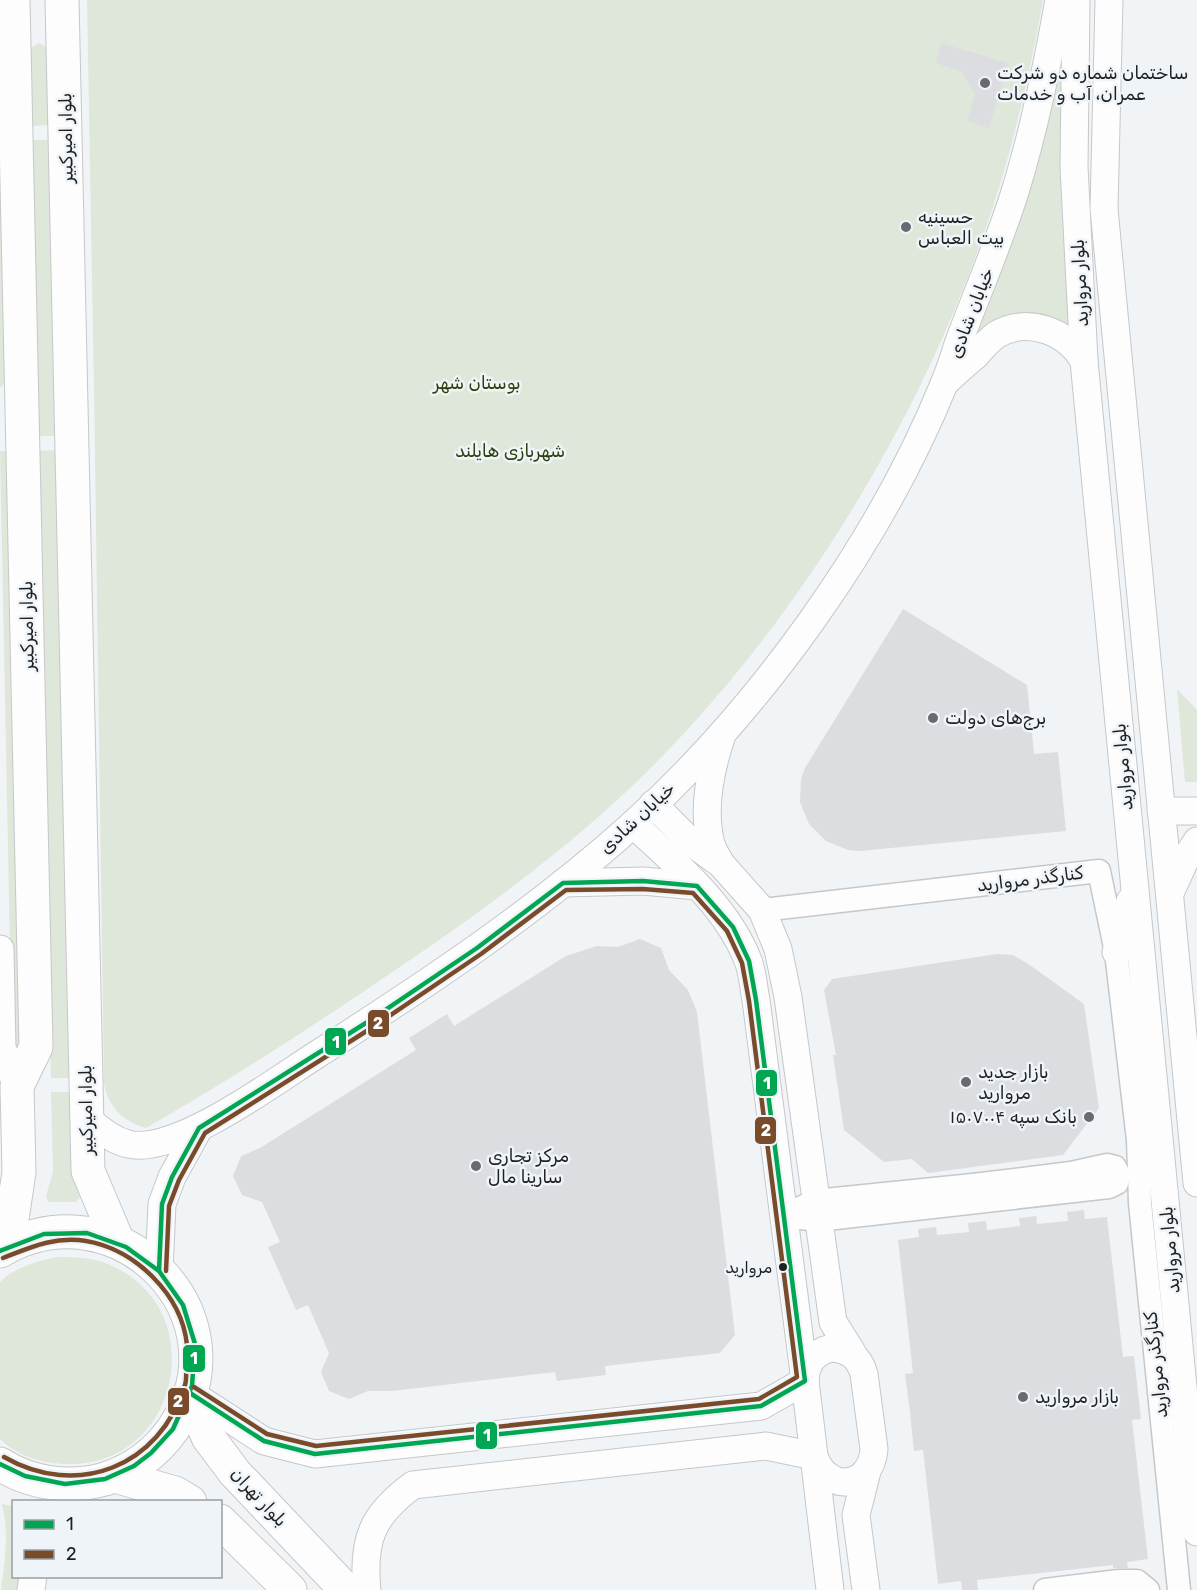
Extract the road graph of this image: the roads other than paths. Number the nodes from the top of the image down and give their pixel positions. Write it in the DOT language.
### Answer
graph roads {
  1 [pos="1059,0"];
  2 [pos="1076,0"];
  3 [pos="1109,0"];
  4 [pos="13,10"];
  5 [pos="63,10"];
  6 [pos="1084,362"];
  7 [pos="21,377"];
  8 [pos="945,383"];
  9 [pos="0,402"];
  10 [pos="1140,593"];
  11 [pos="1107,596"];
  12 [pos="724,731"];
  13 [pos="653,804"];
  14 [pos="1197,811"];
  15 [pos="1161,812"];
  16 [pos="633,824"];
  17 [pos="1197,841"];
  18 [pos="682,851"];
  19 [pos="721,864"];
  20 [pos="563,883"];
  21 [pos="1135,885"];
  22 [pos="697,886"];
  23 [pos="1169,894"];
  24 [pos="762,910"];
  25 [pos="0,949"];
  26 [pos="1116,952"];
  27 [pos="1181,1018"];
  28 [pos="1148,1021"];
  29 [pos="17,1086"];
  30 [pos="87,1119"];
  31 [pos="199,1128"];
  32 [pos="1138,1140"];
  33 [pos="1108,1176"];
  34 [pos="1197,1183"];
  35 [pos="1140,1203"];
  36 [pos="817,1211"];
  37 [pos="783,1216"];
  38 [pos="118,1242"];
  39 [pos="4,1249"];
  40 [pos="159,1270"];
  41 [pos="853,1354"];
  42 [pos="805,1381"];
  43 [pos="190,1393"];
  44 [pos="814,1456"];
  45 [pos="0,1464"];
  46 [pos="867,1471"];
  47 [pos="114,1476"];
  48 [pos="76,1492"];
  49 [pos="187,1500"];
  50 [pos="222,1523"];
  51 [pos="1197,1532"];
  52 [pos="290,1590"];
  53 [pos="346,1590"];
  54 [pos="367,1590"];
  55 [pos="830,1590"];
  56 [pos="866,1590"];
  57 [pos="1045,1590"];
  58 [pos="1148,1590"];
  59 [pos="1179,1590"];
  1 -- 8 [label="street, خیابان شادی"];
  2 -- 6 [label="street, بلوار مروارید"];
  3 -- 10 [label="street, بلوار مروارید"];
  4 -- 5 [label="main road"];
  4 -- 7 [label="main road, بلوار امیرکبیر"];
  5 -- 30 [label="main road, بلوار امیرکبیر"];
  6 -- 8 [label="street, خیابان شادی"];
  6 -- 11 [label="street, بلوار مروارید"];
  7 -- 9 [label="main road"];
  7 -- 29 [label="main road, بلوار امیرکبیر"];
  8 -- 12 [label="street, خیابان شادی"];
  10 -- 11 [label="street"];
  10 -- 15 [label="street, بلوار مروارید"];
  11 -- 21 [label="street, بلوار مروارید"];
  12 -- 13 [label="street, خیابان شادی"];
  12 -- 19 [label="street"];
  13 -- 16 [label="street, خیابان شادی"];
  13 -- 18 [label="street"];
  14 -- 15 [label="street"];
  15 -- 23 [label="street, بلوار مروارید"];
  16 -- 18 [label="street"];
  16 -- 20 [label="street, خیابان شادی"];
  17 -- 23 [label="street"];
  18 -- 19 [label="street"];
  18 -- 22 [label="street"];
  19 -- 24 [label="street"];
  20 -- 22 [label="street"];
  20 -- 31 [label="street, خیابان شادی"];
  21 -- 26 [label="street"];
  21 -- 28 [label="street, بلوار مروارید"];
  22 -- 37 [label="street"];
  23 -- 27 [label="street, بلوار مروارید"];
  24 -- 26 [label="street, کنارگذر مروارید"];
  24 -- 36 [label="street"];
  25 -- 29 [label="street"];
  26 -- 32 [label="street, کنارگذر مروارید"];
  27 -- 28 [label="street"];
  27 -- 34 [label="street, بلوار مروارید"];
  28 -- 51 [label="street, بلوار مروارید"];
  29 -- 39 [label="main road, بلوار امیرکبیر"];
  30 -- 31 [label="street, خیابان شادی"];
  30 -- 38 [label="main road, بلوار امیرکبیر"];
  31 -- 40 [label="street, خیابان شادی"];
  32 -- 33 [label="street"];
  32 -- 35 [label="street, کنارگذر مروارید"];
  33 -- 35 [label="street"];
  33 -- 36 [label="street"];
  35 -- 59 [label="street, کنارگذر مروارید"];
  36 -- 37 [label="street"];
  36 -- 41 [label="street"];
  37 -- 42 [label="street"];
  38 -- 39 [label="main road"];
  38 -- 40 [label="main road"];
  40 -- 43 [label="main road"];
  41 -- 42 [label="street"];
  41 -- 46 [label="street"];
  42 -- 43 [label="street"];
  42 -- 44 [label="street"];
  43 -- 47 [label="main road"];
  43 -- 53 [label="main road, بلوار تهران"];
  44 -- 46 [label="street"];
  44 -- 54 [label="street"];
  44 -- 55 [label="street"];
  45 -- 48 [label="main road"];
  46 -- 56 [label="street"];
  47 -- 48 [label="main road"];
  47 -- 49 [label="main road"];
  50 -- 52 [label="main road"];
  57 -- 58 [label="street"];
}
